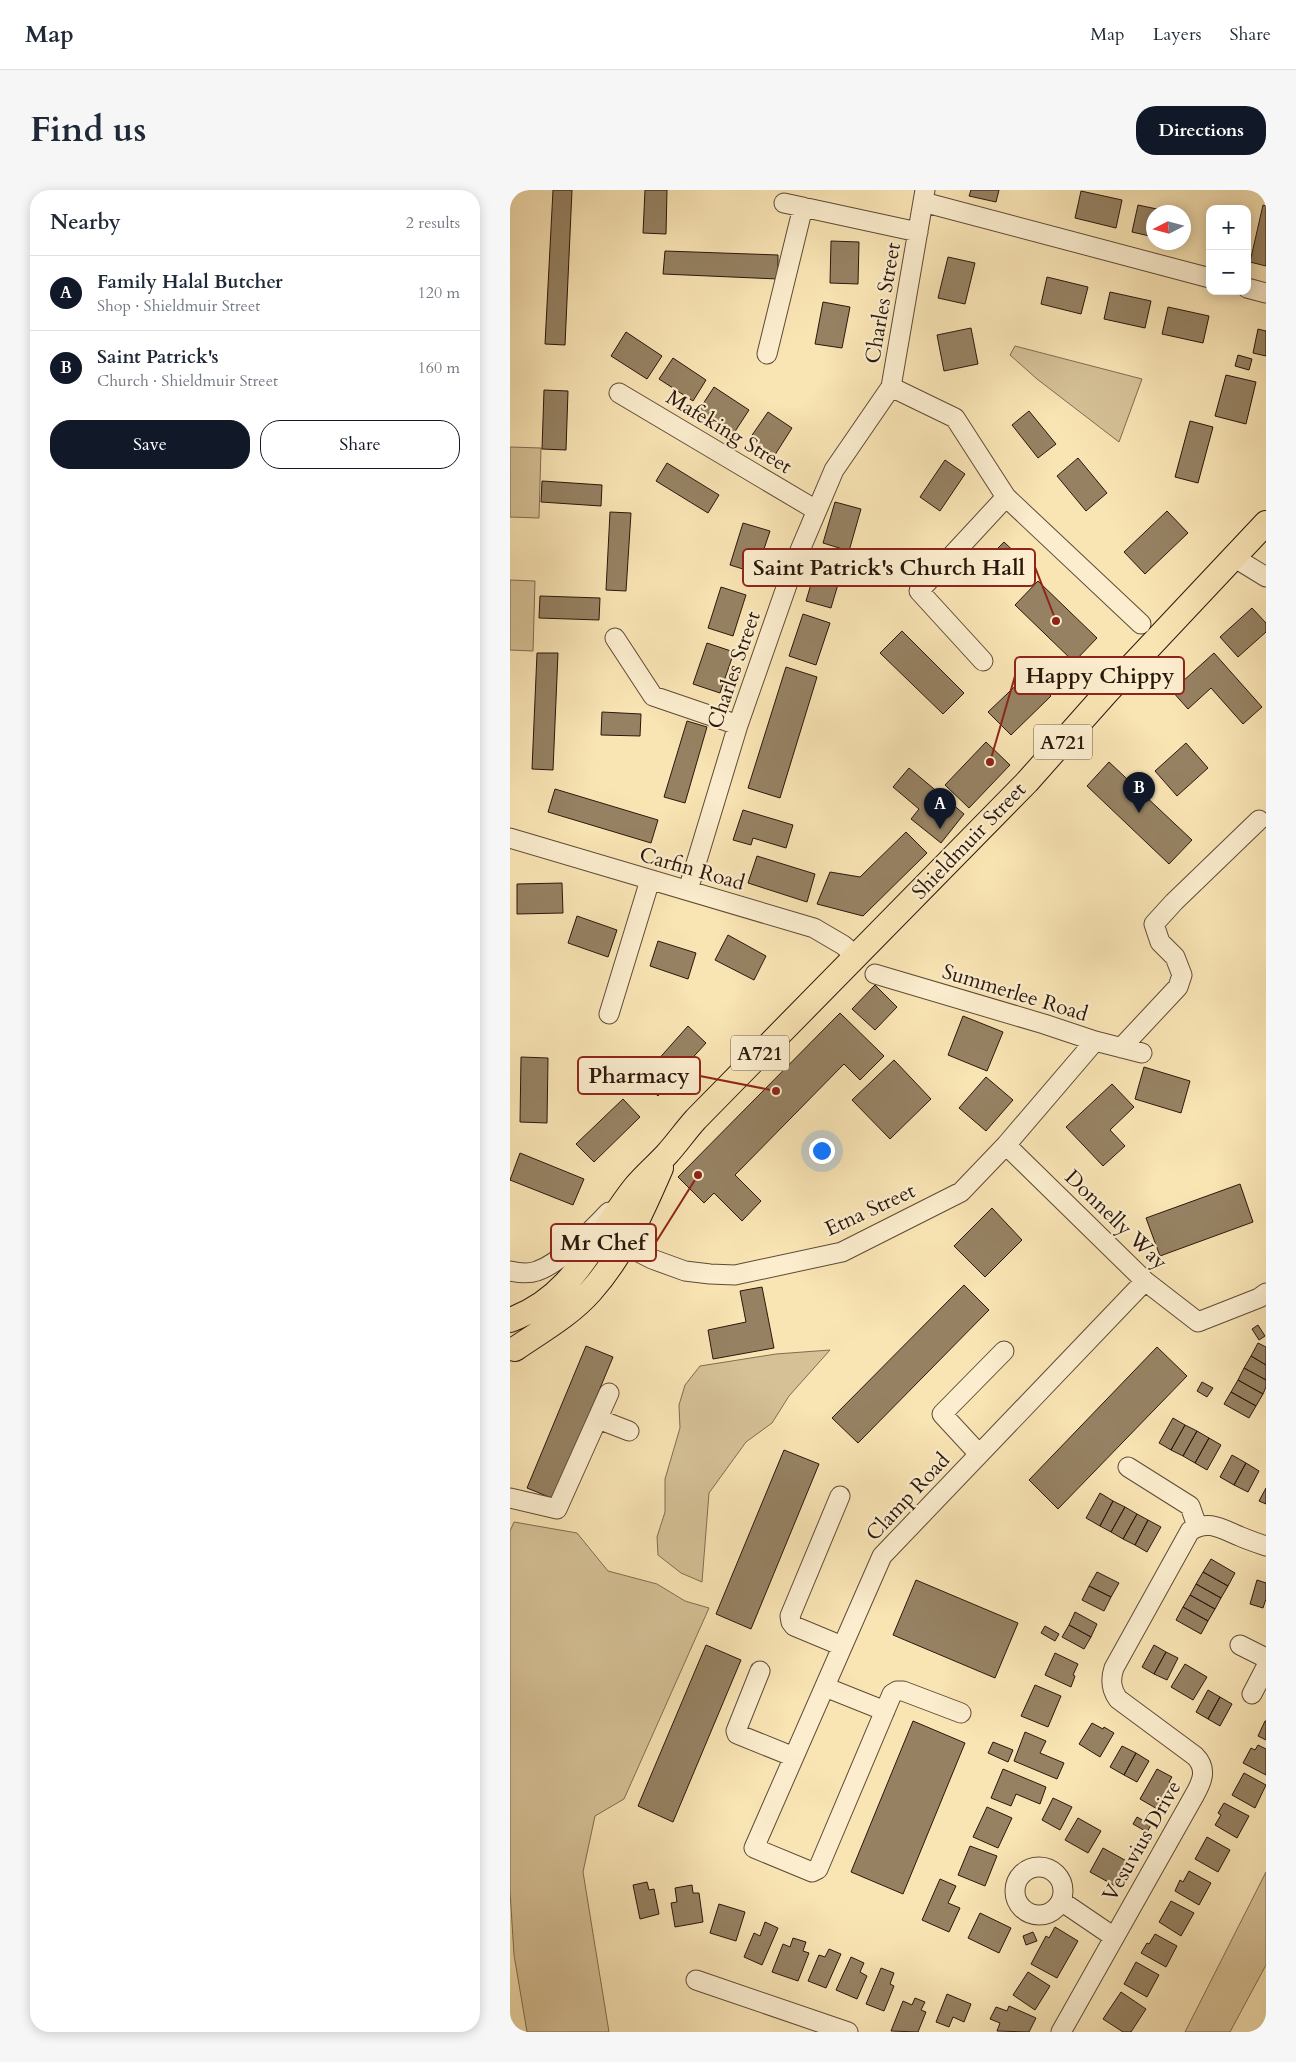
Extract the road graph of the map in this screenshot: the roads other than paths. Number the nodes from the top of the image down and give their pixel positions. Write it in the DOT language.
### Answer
graph roads {
  1 [pos="924,196"];
  2 [pos="784,203"];
  3 [pos="803,207"];
  4 [pos="918,232"];
  5 [pos="1206,277"];
  6 [pos="1251,289"];
  7 [pos="1266,293"];
  8 [pos="766,354"];
  9 [pos="891,387"];
  10 [pos="619,392"];
  11 [pos="1006,496"];
  12 [pos="816,510"];
  13 [pos="1266,523"];
  14 [pos="1235,558"];
  15 [pos="1266,577"];
  16 [pos="1141,624"];
  17 [pos="615,638"];
  18 [pos="984,661"];
  19 [pos="738,726"];
  20 [pos="1259,820"];
  21 [pos="510,838"];
  22 [pos="650,880"];
  23 [pos="688,890"];
  24 [pos="856,956"];
  25 [pos="875,974"];
  26 [pos="609,1014"];
  27 [pos="1095,1041"];
  28 [pos="1121,1048"];
  29 [pos="1142,1054"];
  30 [pos="1006,1145"];
  31 [pos="668,1153"];
  32 [pos="635,1187"];
  33 [pos="603,1234"];
  34 [pos="624,1245"];
  35 [pos="510,1271"];
  36 [pos="1145,1281"];
  37 [pos="1266,1293"];
  38 [pos="510,1320"];
  39 [pos="512,1347"];
  40 [pos="1004,1351"];
  41 [pos="609,1393"];
  42 [pos="598,1418"];
  43 [pos="629,1431"];
  44 [pos="979,1454"];
  45 [pos="1128,1468"];
  46 [pos="840,1496"];
  47 [pos="510,1498"];
  48 [pos="1198,1526"];
  49 [pos="1266,1546"];
  50 [pos="1240,1645"];
  51 [pos="842,1646"];
  52 [pos="1266,1658"];
  53 [pos="1266,1667"];
  54 [pos="760,1670"];
  55 [pos="824,1687"];
  56 [pos="1252,1694"];
  57 [pos="885,1711"];
  58 [pos="961,1713"];
  59 [pos="794,1757"];
  60 [pos="1061,1901"];
  61 [pos="1114,1937"];
  62 [pos="696,1980"];
  63 [pos="848,2032"];
  64 [pos="1061,2032"];
  1 -- 4 [label="street, Charles Street"];
  1 -- 5 [label="street"];
  2 -- 3 [label="street"];
  3 -- 4 [label="street"];
  3 -- 8 [label="street"];
  4 -- 9 [label="street, Charles Street"];
  6 -- 7 [label="street"];
  9 -- 11 [label="street"];
  9 -- 12 [label="street, Charles Street"];
  10 -- 12 [label="street, Mafeking Street"];
  11 -- 16 [label="street"];
  11 -- 18 [label="street"];
  12 -- 19 [label="street, Charles Street"];
  13 -- 14 [label="main road, Shieldmuir Street / A721"];
  14 -- 15 [label="street"];
  14 -- 24 [label="main road, Shieldmuir Street / A721"];
  17 -- 19 [label="street"];
  19 -- 23 [label="street, Charles Street"];
  20 -- 28 [label="street"];
  21 -- 22 [label="street, Carfin Road"];
  22 -- 23 [label="street, Carfin Road"];
  22 -- 26 [label="street"];
  23 -- 24 [label="street, Carfin Road"];
  24 -- 31 [label="main road, Shieldmuir Street / A721"];
  25 -- 27 [label="street, Summerlee Road"];
  27 -- 28 [label="street, Summerlee Road"];
  27 -- 30 [label="street, Etna Street"];
  28 -- 29 [label="street, Summerlee Road"];
  30 -- 34 [label="street, Etna Street"];
  30 -- 36 [label="street, Donnelly Way"];
  31 -- 32 [label="main road, Shieldmuir Street / A721"];
  31 -- 34 [label="main road, Shieldmuir Street / A721"];
  32 -- 33 [label="main road, Shieldmuir Street / A721"];
  32 -- 35 [label="street"];
  33 -- 34 [label="street, Etna Street"];
  33 -- 38 [label="main road, Shieldmuir Street / A721"];
  34 -- 39 [label="main road, Shieldmuir Street / A721"];
  36 -- 37 [label="street, Donnelly Way"];
  36 -- 44 [label="street, Clamp Road"];
  40 -- 44 [label="street"];
  41 -- 42 [label="street"];
  42 -- 43 [label="street"];
  42 -- 47 [label="street"];
  44 -- 51 [label="street, Clamp Road"];
  45 -- 48 [label="street"];
  46 -- 51 [label="street"];
  48 -- 49 [label="street"];
  48 -- 61 [label="street, Vesuvius Drive"];
  50 -- 52 [label="street"];
  51 -- 55 [label="street, Clamp Road"];
  53 -- 56 [label="street"];
  54 -- 59 [label="street"];
  55 -- 57 [label="street"];
  55 -- 59 [label="street, Clamp Road"];
  57 -- 58 [label="street"];
  57 -- 59 [label="street, Clamp Road"];
  60 -- 61 [label="street"];
  61 -- 64 [label="street, Vesuvius Drive"];
  62 -- 63 [label="street"];
}
